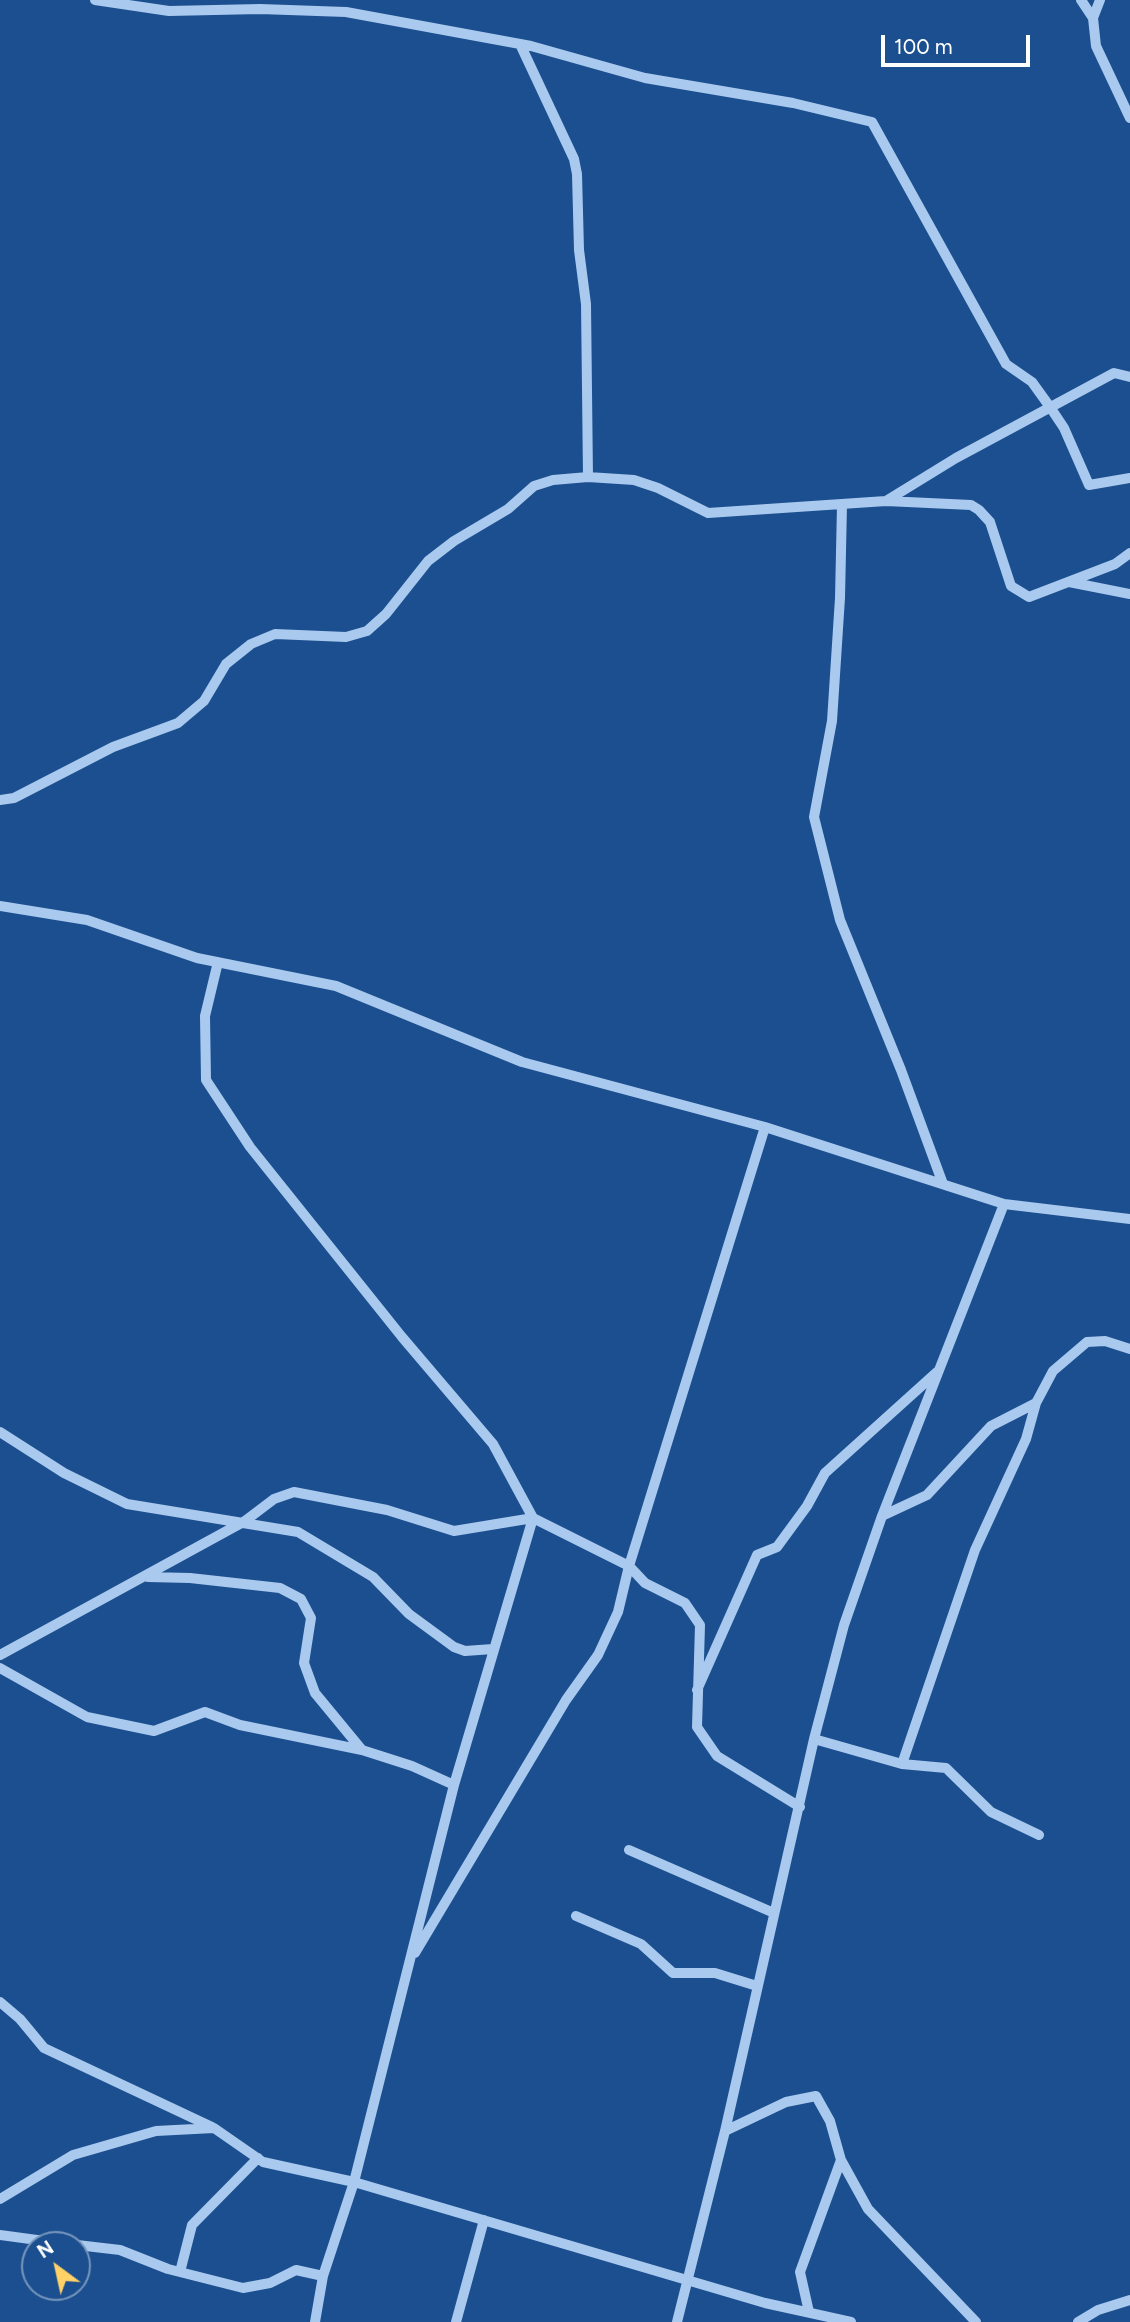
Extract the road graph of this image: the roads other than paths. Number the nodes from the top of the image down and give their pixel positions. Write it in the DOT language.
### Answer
graph roads {
  1 [pos="95,0"];
  2 [pos="1081,0"];
  3 [pos="1100,0"];
  4 [pos="1093,18"];
  5 [pos="520,44"];
  6 [pos="1130,118"];
  7 [pos="1130,377"];
  8 [pos="1050,407"];
  9 [pos="588,477"];
  10 [pos="1130,478"];
  11 [pos="886,501"];
  12 [pos="842,505"];
  13 [pos="1130,553"];
  14 [pos="1066,582"];
  15 [pos="1130,594"];
  16 [pos="0,800"];
  17 [pos="0,906"];
  18 [pos="218,962"];
  19 [pos="765,1127"];
  20 [pos="943,1184"];
  21 [pos="1004,1204"];
  22 [pos="1130,1219"];
  23 [pos="1130,1349"];
  24 [pos="939,1370"];
  25 [pos="1035,1403"];
  26 [pos="0,1432"];
  27 [pos="882,1516"];
  28 [pos="533,1518"];
  29 [pos="245,1521"];
  30 [pos="629,1566"];
  31 [pos="146,1577"];
  32 [pos="494,1649"];
  33 [pos="0,1655"];
  34 [pos="0,1668"];
  35 [pos="697,1690"];
  36 [pos="814,1739"];
  37 [pos="362,1750"];
  38 [pos="902,1764"];
  39 [pos="454,1786"];
  40 [pos="800,1807"];
  41 [pos="1039,1835"];
  42 [pos="629,1850"];
  43 [pos="775,1913"];
  44 [pos="576,1916"];
  45 [pos="409,1963"];
  46 [pos="757,1986"];
  47 [pos="0,2002"];
  48 [pos="214,2128"];
  49 [pos="725,2131"];
  50 [pos="258,2158"];
  51 [pos="841,2160"];
  52 [pos="354,2182"];
  53 [pos="0,2199"];
  54 [pos="484,2220"];
  55 [pos="0,2235"];
  56 [pos="21,2238"];
  57 [pos="91,2247"];
  58 [pos="180,2272"];
  59 [pos="323,2276"];
  60 [pos="688,2279"];
  61 [pos="1130,2301"];
  62 [pos="810,2312"];
  63 [pos="315,2322"];
  64 [pos="456,2322"];
  65 [pos="677,2322"];
  66 [pos="851,2322"];
  67 [pos="976,2322"];
  68 [pos="1078,2322"];
  1 -- 5 [label="street"];
  2 -- 4 [label="street"];
  3 -- 4 [label="street"];
  4 -- 6 [label="street"];
  5 -- 8 [label="street"];
  5 -- 9 [label="street"];
  7 -- 8 [label="street"];
  8 -- 10 [label="street"];
  8 -- 11 [label="street"];
  9 -- 12 [label="street"];
  9 -- 16 [label="street"];
  11 -- 12 [label="street"];
  11 -- 14 [label="street"];
  12 -- 20 [label="street"];
  13 -- 14 [label="street"];
  14 -- 15 [label="street"];
  17 -- 18 [label="street"];
  18 -- 19 [label="street"];
  18 -- 28 [label="street"];
  19 -- 20 [label="street"];
  19 -- 30 [label="street"];
  20 -- 21 [label="street"];
  21 -- 22 [label="street"];
  21 -- 24 [label="street"];
  23 -- 25 [label="street"];
  24 -- 27 [label="street"];
  24 -- 35 [label="street"];
  25 -- 27 [label="street"];
  25 -- 38 [label="street"];
  26 -- 29 [label="street"];
  27 -- 36 [label="street"];
  28 -- 29 [label="street"];
  28 -- 30 [label="street"];
  28 -- 32 [label="street"];
  29 -- 31 [label="street"];
  29 -- 32 [label="street"];
  30 -- 35 [label="street"];
  30 -- 45 [label="street"];
  31 -- 33 [label="street"];
  31 -- 37 [label="street"];
  32 -- 39 [label="street"];
  34 -- 37 [label="street"];
  35 -- 40 [label="street"];
  36 -- 38 [label="street"];
  36 -- 40 [label="street"];
  37 -- 39 [label="street"];
  38 -- 41 [label="street"];
  39 -- 45 [label="street"];
  40 -- 43 [label="street"];
  42 -- 43 [label="street"];
  43 -- 46 [label="street"];
  44 -- 46 [label="street"];
  45 -- 52 [label="street"];
  46 -- 49 [label="street"];
  47 -- 48 [label="street"];
  48 -- 50 [label="street"];
  48 -- 53 [label="street"];
  49 -- 51 [label="street"];
  49 -- 60 [label="street"];
  50 -- 52 [label="street"];
  50 -- 58 [label="street"];
  51 -- 62 [label="street"];
  51 -- 67 [label="street"];
  52 -- 54 [label="street"];
  52 -- 59 [label="street"];
  54 -- 60 [label="street"];
  54 -- 64 [label="street"];
  55 -- 56 [label="street"];
  57 -- 58 [label="street"];
  58 -- 59 [label="street"];
  59 -- 63 [label="street"];
  60 -- 62 [label="street"];
  60 -- 65 [label="street"];
  61 -- 68 [label="street"];
  62 -- 66 [label="street"];
}
